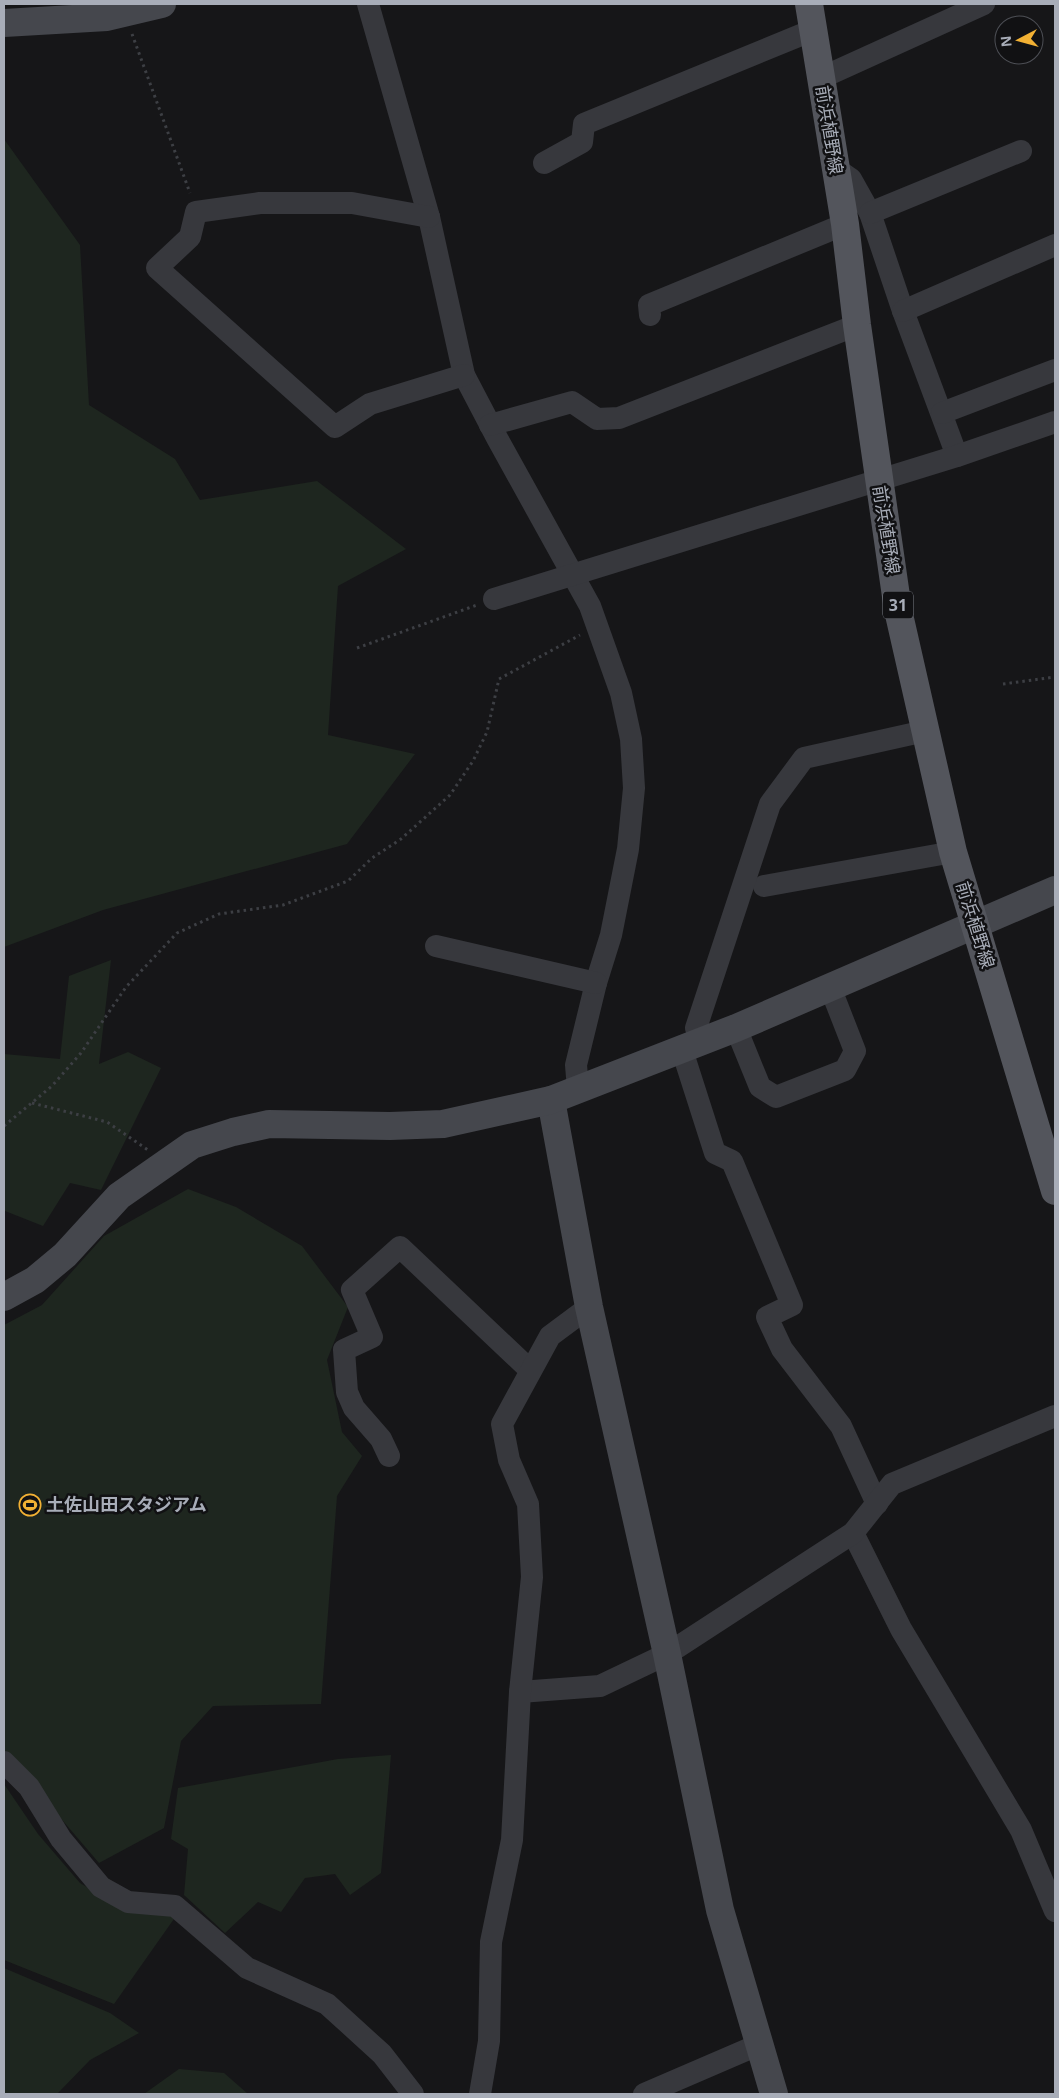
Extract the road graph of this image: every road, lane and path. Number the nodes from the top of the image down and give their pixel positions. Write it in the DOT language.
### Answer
graph roads {
  1 [pos="162,4"];
  2 [pos="368,4"];
  3 [pos="984,4"];
  4 [pos="112,11"];
  5 [pos="811,17"];
  6 [pos="4,23"];
  7 [pos="821,78"];
  8 [pos="1021,151"];
  9 [pos="544,163"];
  10 [pos="835,168"];
  11 [pos="196,212"];
  12 [pos="870,213"];
  13 [pos="429,216"];
  14 [pos="845,224"];
  15 [pos="1055,245"];
  16 [pos="903,310"];
  17 [pos="650,315"];
  18 [pos="857,325"];
  19 [pos="1055,370"];
  20 [pos="464,375"];
  21 [pos="942,413"];
  22 [pos="1055,422"];
  23 [pos="490,425"];
  24 [pos="956,456"];
  25 [pos="879,480"];
  26 [pos="572,576"];
  27 [pos="494,599"];
  28 [pos="598,626"];
  29 [pos="357,648"];
  30 [pos="1055,677"];
  31 [pos="1003,684"];
  32 [pos="925,731"];
  33 [pos="953,852"];
  34 [pos="764,886"];
  35 [pos="1055,890"];
  36 [pos="974,925"];
  37 [pos="436,946"];
  38 [pos="596,983"];
  39 [pos="830,986"];
  40 [pos="736,1028"];
  41 [pos="691,1046"];
  42 [pos="578,1089"];
  43 [pos="550,1100"];
  44 [pos="32,1103"];
  45 [pos="4,1126"];
  46 [pos="167,1163"];
  47 [pos="1055,1191"];
  48 [pos="4,1297"];
  49 [pos="589,1307"];
  50 [pos="530,1370"];
  51 [pos="1055,1416"];
  52 [pos="389,1456"];
  53 [pos="877,1504"];
  54 [pos="853,1533"];
  55 [pos="667,1654"];
  56 [pos="520,1692"];
  57 [pos="4,1762"];
  58 [pos="1055,1911"];
  59 [pos="760,2044"];
  60 [pos="413,2094"];
  61 [pos="480,2094"];
  62 [pos="644,2094"];
  63 [pos="774,2094"];
  1 -- 4 [label="street"];
  2 -- 13 [label="street"];
  3 -- 7 [label="street"];
  4 -- 6 [label="street"];
  4 -- 11 [label="path"];
  5 -- 7 [label="main road, 前浜植野線 / 31"];
  5 -- 9 [label="street"];
  7 -- 10 [label="main road, 前浜植野線 / 31"];
  8 -- 12 [label="street"];
  10 -- 12 [label="street"];
  10 -- 14 [label="main road, 前浜植野線 / 31"];
  11 -- 13 [label="street"];
  11 -- 20 [label="street"];
  12 -- 16 [label="street"];
  13 -- 20 [label="street"];
  14 -- 17 [label="street"];
  14 -- 18 [label="main road, 前浜植野線 / 31"];
  15 -- 16 [label="street"];
  16 -- 21 [label="street"];
  18 -- 23 [label="street"];
  18 -- 25 [label="main road, 前浜植野線 / 31"];
  19 -- 21 [label="street"];
  20 -- 23 [label="street"];
  21 -- 24 [label="street"];
  22 -- 24 [label="street"];
  23 -- 26 [label="street"];
  24 -- 25 [label="street"];
  25 -- 26 [label="street"];
  25 -- 32 [label="main road, 前浜植野線 / 31"];
  26 -- 27 [label="street"];
  26 -- 28 [label="street"];
  27 -- 29 [label="path"];
  28 -- 38 [label="street"];
  28 -- 44 [label="path"];
  30 -- 31 [label="path"];
  32 -- 33 [label="main road, 前浜植野線 / 31"];
  32 -- 41 [label="street"];
  33 -- 34 [label="street"];
  33 -- 36 [label="main road, 前浜植野線 / 31"];
  35 -- 36 [label="street"];
  36 -- 39 [label="street"];
  36 -- 47 [label="main road, 前浜植野線 / 31"];
  37 -- 38 [label="street"];
  38 -- 42 [label="street"];
  39 -- 40 [label="street"];
  39 -- 40 [label="street"];
  40 -- 41 [label="street"];
  41 -- 42 [label="street"];
  41 -- 53 [label="street"];
  42 -- 43 [label="street"];
  43 -- 46 [label="street"];
  43 -- 49 [label="street"];
  44 -- 45 [label="path"];
  44 -- 46 [label="path"];
  46 -- 48 [label="street"];
  49 -- 50 [label="street"];
  49 -- 55 [label="street"];
  50 -- 52 [label="street"];
  50 -- 56 [label="street"];
  51 -- 53 [label="street"];
  53 -- 54 [label="street"];
  54 -- 55 [label="street"];
  54 -- 58 [label="street"];
  55 -- 56 [label="street"];
  55 -- 59 [label="street"];
  56 -- 61 [label="street"];
  57 -- 60 [label="street"];
  59 -- 62 [label="street"];
  59 -- 63 [label="street"];
}
